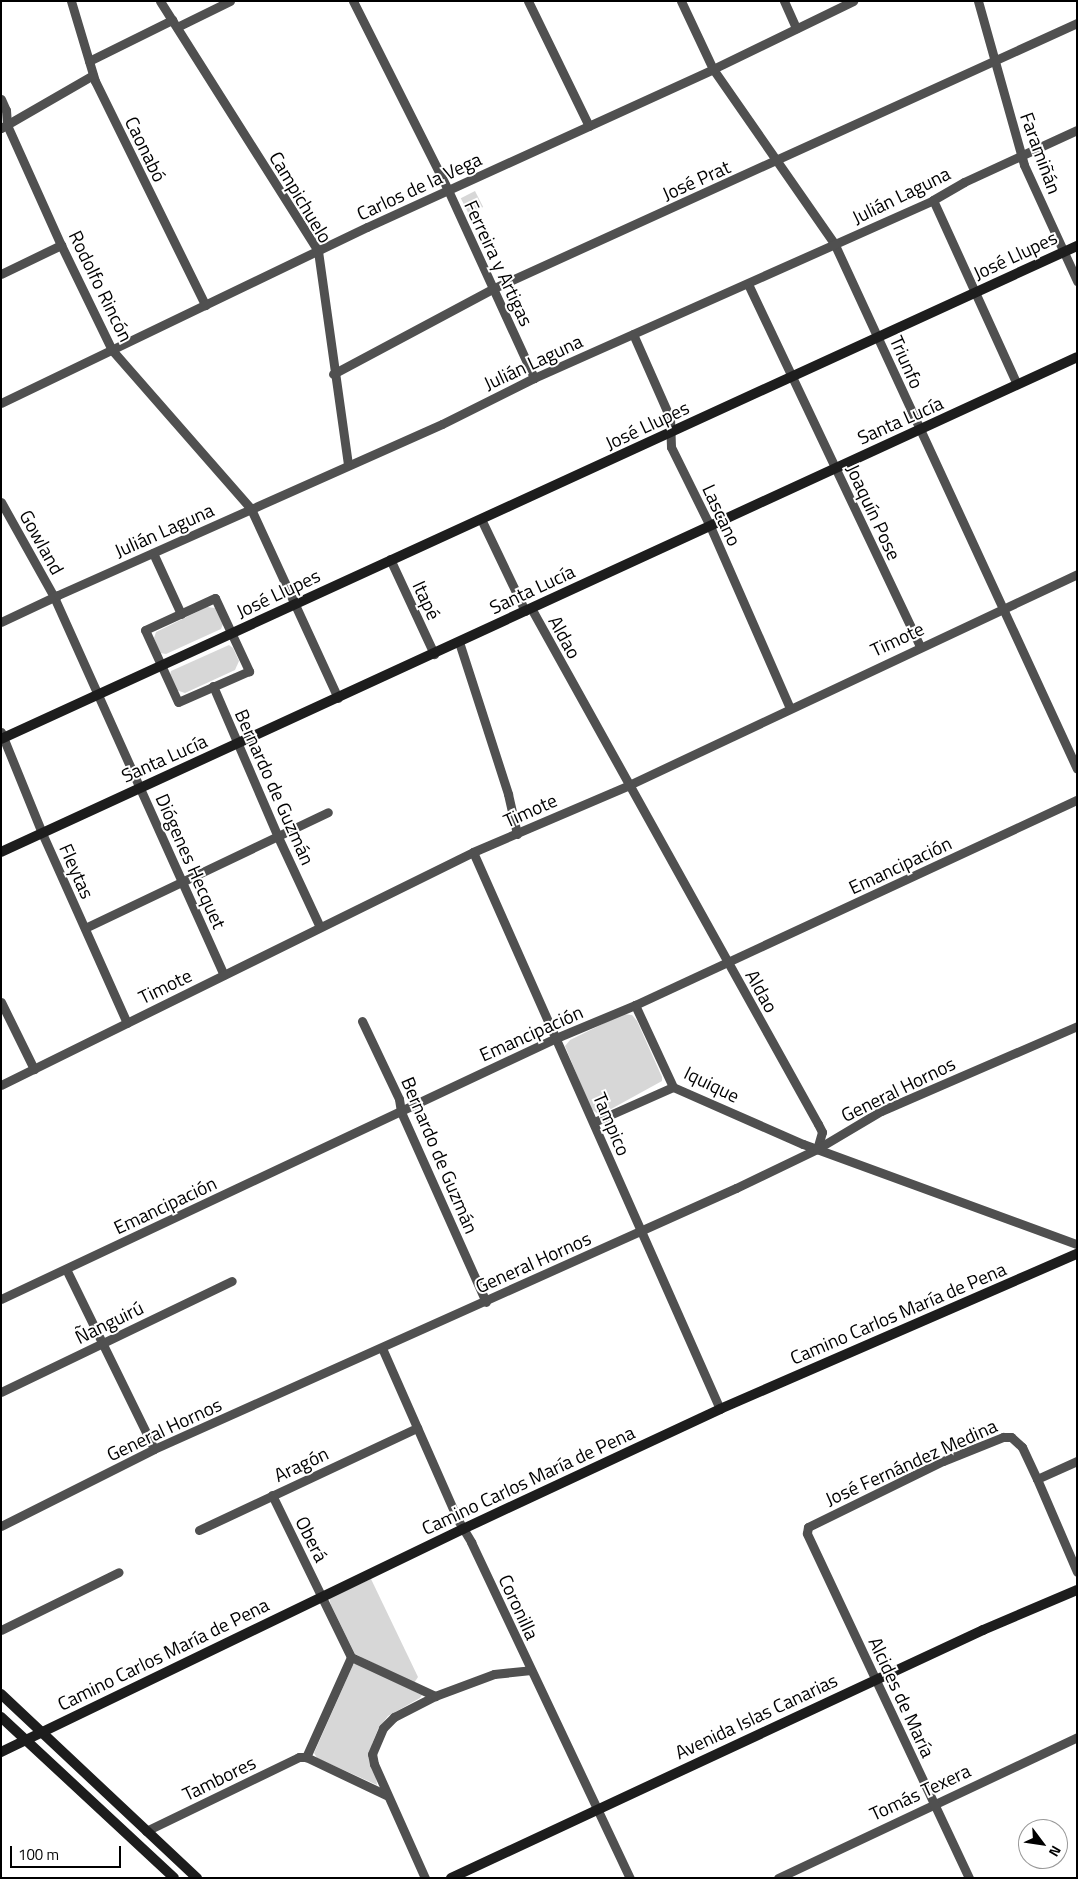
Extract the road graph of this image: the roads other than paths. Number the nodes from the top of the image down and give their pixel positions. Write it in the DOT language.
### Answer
graph roads {
  1 [pos="71,1"];
  2 [pos="160,1"];
  3 [pos="230,1"];
  4 [pos="353,1"];
  5 [pos="528,1"];
  6 [pos="681,1"];
  7 [pos="784,1"];
  8 [pos="853,1"];
  9 [pos="978,1"];
  10 [pos="175,23"];
  11 [pos="1077,23"];
  12 [pos="796,28"];
  13 [pos="994,60"];
  14 [pos="89,61"];
  15 [pos="714,69"];
  16 [pos="93,75"];
  17 [pos="1,99"];
  18 [pos="589,126"];
  19 [pos="4,127"];
  20 [pos="1077,130"];
  21 [pos="1021,156"];
  22 [pos="778,161"];
  23 [pos="448,190"];
  24 [pos="933,200"];
  25 [pos="834,243"];
  26 [pos="61,245"];
  27 [pos="1077,246"];
  28 [pos="318,251"];
  29 [pos="1064,252"];
  30 [pos="1,274"];
  31 [pos="1077,281"];
  32 [pos="748,284"];
  33 [pos="492,290"];
  34 [pos="975,292"];
  35 [pos="205,305"];
  36 [pos="633,334"];
  37 [pos="878,338"];
  38 [pos="112,350"];
  39 [pos="1077,357"];
  40 [pos="333,374"];
  41 [pos="793,377"];
  42 [pos="534,378"];
  43 [pos="1017,384"];
  44 [pos="1,403"];
  45 [pos="920,431"];
  46 [pos="670,433"];
  47 [pos="348,465"];
  48 [pos="836,468"];
  49 [pos="1,502"];
  50 [pos="251,509"];
  51 [pos="482,520"];
  52 [pos="710,526"];
  53 [pos="153,553"];
  54 [pos="390,559"];
  55 [pos="1077,574"];
  56 [pos="54,597"];
  57 [pos="295,605"];
  58 [pos="1003,607"];
  59 [pos="528,610"];
  60 [pos="181,614"];
  61 [pos="1,622"];
  62 [pos="232,634"];
  63 [pos="459,642"];
  64 [pos="920,646"];
  65 [pos="434,654"];
  66 [pos="161,665"];
  67 [pos="213,686"];
  68 [pos="98,694"];
  69 [pos="338,698"];
  70 [pos="790,708"];
  71 [pos="2,736"];
  72 [pos="238,744"];
  73 [pos="1077,769"];
  74 [pos="629,785"];
  75 [pos="140,788"];
  76 [pos="1077,800"];
  77 [pos="328,812"];
  78 [pos="42,833"];
  79 [pos="517,834"];
  80 [pos="278,837"];
  81 [pos="1,852"];
  82 [pos="473,852"];
  83 [pos="183,881"];
  84 [pos="85,928"];
  85 [pos="320,928"];
  86 [pos="727,962"];
  87 [pos="224,975"];
  88 [pos="1,1002"];
  89 [pos="635,1005"];
  90 [pos="362,1022"];
  91 [pos="127,1023"];
  92 [pos="1077,1026"];
  93 [pos="556,1038"];
  94 [pos="34,1069"];
  95 [pos="1,1085"];
  96 [pos="673,1087"];
  97 [pos="402,1112"];
  98 [pos="594,1122"];
  99 [pos="817,1149"];
  100 [pos="640,1231"];
  101 [pos="1077,1244"];
  102 [pos="1077,1254"];
  103 [pos="66,1269"];
  104 [pos="232,1281"];
  105 [pos="1,1299"];
  106 [pos="486,1302"];
  107 [pos="102,1344"];
  108 [pos="382,1348"];
  109 [pos="1,1392"];
  110 [pos="720,1409"];
  111 [pos="417,1428"];
  112 [pos="154,1450"];
  113 [pos="1077,1461"];
  114 [pos="1037,1479"];
  115 [pos="272,1495"];
  116 [pos="1,1526"];
  117 [pos="463,1529"];
  118 [pos="199,1530"];
  119 [pos="807,1530"];
  120 [pos="119,1572"];
  121 [pos="1077,1572"];
  122 [pos="1077,1590"];
  123 [pos="324,1597"];
  124 [pos="1,1630"];
  125 [pos="352,1657"];
  126 [pos="531,1670"];
  127 [pos="876,1680"];
  128 [pos="1,1694"];
  129 [pos="435,1696"];
  130 [pos="1,1717"];
  131 [pos="42,1732"];
  132 [pos="1077,1737"];
  133 [pos="26,1740"];
  134 [pos="1,1752"];
  135 [pos="306,1757"];
  136 [pos="386,1795"];
  137 [pos="935,1803"];
  138 [pos="597,1810"];
  139 [pos="146,1830"];
  140 [pos="174,1878"];
  141 [pos="197,1878"];
  142 [pos="426,1878"];
  143 [pos="451,1878"];
  144 [pos="630,1878"];
  145 [pos="778,1878"];
  146 [pos="969,1878"];
  1 -- 14 [label="street, Caonabó"];
  2 -- 10 [label="street, Campichuelo"];
  3 -- 10 [label="street"];
  4 -- 23 [label="street, Ferreira y Artigas"];
  5 -- 18 [label="street"];
  6 -- 15 [label="street, Triunfo"];
  7 -- 12 [label="street"];
  8 -- 12 [label="street, Carlos de la Vega"];
  9 -- 13 [label="street, Faramiñán"];
  10 -- 14 [label="street"];
  10 -- 28 [label="street, Campichuelo"];
  11 -- 13 [label="street, José Prat"];
  12 -- 15 [label="street, Carlos de la Vega"];
  13 -- 21 [label="street, Faramiñán"];
  13 -- 22 [label="street, José Prat"];
  14 -- 16 [label="street, Caonabó"];
  15 -- 18 [label="street, Carlos de la Vega"];
  15 -- 22 [label="street, Triunfo"];
  16 -- 19 [label="street"];
  16 -- 35 [label="street, Caonabó"];
  17 -- 19 [label="street, Rodolfo Rincón"];
  18 -- 23 [label="street, Carlos de la Vega"];
  19 -- 26 [label="street, Rodolfo Rincón"];
  20 -- 21 [label="street, Julián Laguna"];
  21 -- 24 [label="street, Julián Laguna"];
  21 -- 29 [label="street, Faramiñán"];
  22 -- 25 [label="street, Triunfo"];
  22 -- 33 [label="street, José Prat"];
  23 -- 28 [label="street, Carlos de la Vega"];
  23 -- 33 [label="street, Ferreira y Artigas"];
  24 -- 25 [label="street, Julián Laguna"];
  24 -- 34 [label="street"];
  25 -- 32 [label="street, Julián Laguna"];
  25 -- 37 [label="street, Triunfo"];
  26 -- 30 [label="street"];
  26 -- 38 [label="street, Rodolfo Rincón"];
  27 -- 29 [label="street, José Llupes"];
  28 -- 35 [label="street, Carlos de la Vega"];
  28 -- 40 [label="street, Campichuelo"];
  29 -- 31 [label="street, Faramiñán"];
  29 -- 34 [label="street, José Llupes"];
  32 -- 36 [label="street, Julián Laguna"];
  32 -- 41 [label="street, Joaquín Pose"];
  33 -- 40 [label="street, José Prat"];
  33 -- 42 [label="street, Ferreira y Artigas"];
  34 -- 37 [label="street, José Llupes"];
  34 -- 43 [label="street"];
  35 -- 38 [label="street, Carlos de la Vega"];
  36 -- 42 [label="street, Julián Laguna"];
  36 -- 46 [label="street, Lascano"];
  37 -- 41 [label="street, José Llupes"];
  37 -- 45 [label="street, Triunfo"];
  38 -- 44 [label="street, Carlos de la Vega"];
  38 -- 50 [label="street, Rodolfo Rincón"];
  39 -- 43 [label="street, Santa Lucía"];
  40 -- 47 [label="street, Campichuelo"];
  41 -- 46 [label="street, José Llupes"];
  41 -- 48 [label="street, Joaquín Pose"];
  42 -- 47 [label="street, Julián Laguna"];
  43 -- 45 [label="street, Santa Lucía"];
  45 -- 48 [label="street, Santa Lucía"];
  45 -- 58 [label="street, Triunfo"];
  46 -- 51 [label="street, José Llupes"];
  46 -- 52 [label="street, Lascano"];
  47 -- 50 [label="street, Julián Laguna"];
  48 -- 52 [label="street, Santa Lucía"];
  48 -- 64 [label="street, Joaquín Pose"];
  49 -- 56 [label="street, Gowland"];
  50 -- 53 [label="street, Julián Laguna"];
  50 -- 57 [label="street, Rodolfo Rincón"];
  51 -- 54 [label="street, José Llupes"];
  51 -- 59 [label="street, Aldao"];
  52 -- 59 [label="street, Santa Lucía"];
  52 -- 70 [label="street, Lascano"];
  53 -- 56 [label="street, Julián Laguna"];
  53 -- 60 [label="street"];
  54 -- 57 [label="street, José Llupes"];
  54 -- 65 [label="street, Itapé"];
  55 -- 58 [label="street, Timote"];
  56 -- 61 [label="street, Julián Laguna"];
  56 -- 68 [label="street, Diógenes Hecquet"];
  57 -- 62 [label="street, José Llupes"];
  57 -- 69 [label="street, Rodolfo Rincón"];
  58 -- 64 [label="street, Timote"];
  58 -- 73 [label="street, Triunfo"];
  59 -- 63 [label="street, Santa Lucía"];
  59 -- 74 [label="street, Aldao"];
  60 -- 62 [label="street, José Llupes"];
  60 -- 66 [label="street, José Llupes"];
  62 -- 66 [label="street, José Llupes"];
  62 -- 67 [label="street, José Llupes"];
  63 -- 65 [label="street, Santa Lucía"];
  63 -- 79 [label="street"];
  64 -- 70 [label="street, Timote"];
  65 -- 69 [label="street, Santa Lucía"];
  66 -- 67 [label="street, José Llupes"];
  66 -- 68 [label="street, José Llupes"];
  67 -- 72 [label="street, Bernardo de Guzmán"];
  68 -- 71 [label="street, José Llupes"];
  68 -- 75 [label="street, Diógenes Hecquet"];
  69 -- 72 [label="street, Santa Lucía"];
  70 -- 74 [label="street, Timote"];
  71 -- 78 [label="street, Fleytas"];
  72 -- 75 [label="street, Santa Lucía"];
  72 -- 80 [label="street, Bernardo de Guzmán"];
  74 -- 79 [label="street, Timote"];
  74 -- 86 [label="street, Aldao"];
  75 -- 78 [label="street, Santa Lucía"];
  75 -- 83 [label="street, Diógenes Hecquet"];
  76 -- 86 [label="street, Emancipación"];
  77 -- 80 [label="street"];
  78 -- 81 [label="street, Santa Lucía"];
  78 -- 84 [label="street, Fleytas"];
  79 -- 82 [label="street, Timote"];
  80 -- 83 [label="street"];
  80 -- 85 [label="street, Bernardo de Guzmán"];
  82 -- 85 [label="street, Timote"];
  82 -- 93 [label="street, Tampico"];
  83 -- 84 [label="street"];
  83 -- 87 [label="street, Diógenes Hecquet"];
  84 -- 91 [label="street, Fleytas"];
  85 -- 87 [label="street, Timote"];
  86 -- 89 [label="street, Emancipación"];
  86 -- 99 [label="street, Aldao"];
  87 -- 91 [label="street, Timote"];
  88 -- 94 [label="street"];
  89 -- 93 [label="street, Emancipación"];
  89 -- 96 [label="street, Iquique"];
  90 -- 97 [label="street, Bernardo de Guzmán"];
  91 -- 94 [label="street, Timote"];
  92 -- 99 [label="street, General Hornos"];
  93 -- 97 [label="street, Emancipación"];
  93 -- 98 [label="street, Tampico"];
  94 -- 95 [label="street, Timote"];
  96 -- 98 [label="street"];
  96 -- 99 [label="street, Iquique"];
  97 -- 103 [label="street, Emancipación"];
  97 -- 106 [label="street, Bernardo de Guzmán"];
  98 -- 100 [label="street, Tampico"];
  99 -- 100 [label="street, General Hornos"];
  99 -- 101 [label="street"];
  100 -- 106 [label="street, General Hornos"];
  100 -- 110 [label="street, Tampico"];
  102 -- 110 [label="street, Camino Carlos María de Pena"];
  103 -- 105 [label="street, Emancipación"];
  103 -- 107 [label="street"];
  104 -- 107 [label="street, Ñanguirú"];
  106 -- 108 [label="street, General Hornos"];
  107 -- 109 [label="street, Ñanguirú"];
  107 -- 112 [label="street"];
  108 -- 111 [label="street, Coronilla"];
  108 -- 112 [label="street, General Hornos"];
  110 -- 117 [label="street, Camino Carlos María de Pena"];
  111 -- 115 [label="street, Aragón"];
  111 -- 117 [label="street, Coronilla"];
  112 -- 116 [label="street, General Hornos"];
  113 -- 114 [label="street"];
  114 -- 119 [label="street, José Fernández Medina"];
  114 -- 121 [label="street, José Fernández Medina"];
  115 -- 118 [label="street, Aragón"];
  115 -- 123 [label="street, Oberá"];
  117 -- 123 [label="street, Camino Carlos María de Pena"];
  117 -- 126 [label="street, Coronilla"];
  119 -- 127 [label="street, Alcides de María"];
  120 -- 124 [label="street"];
  122 -- 127 [label="street, Avenida Islas Canarias"];
  123 -- 125 [label="street, Oberá"];
  123 -- 131 [label="street, Camino Carlos María de Pena"];
  125 -- 129 [label="street"];
  125 -- 135 [label="street"];
  126 -- 129 [label="street"];
  126 -- 138 [label="street, Coronilla"];
  127 -- 137 [label="street, Alcides de María"];
  127 -- 138 [label="street, Avenida Islas Canarias"];
  128 -- 131 [label="street"];
  129 -- 136 [label="street"];
  130 -- 133 [label="street"];
  131 -- 133 [label="street, Camino Carlos María de Pena"];
  131 -- 139 [label="street"];
  132 -- 137 [label="street, Tomás Texera"];
  133 -- 134 [label="street, Camino Carlos María de Pena"];
  133 -- 140 [label="street"];
  135 -- 136 [label="street"];
  135 -- 139 [label="street, Tambores"];
  136 -- 142 [label="street"];
  137 -- 145 [label="street, Tomás Texera"];
  137 -- 146 [label="street, Alcides de María"];
  138 -- 143 [label="street, Avenida Islas Canarias"];
  138 -- 144 [label="street, Coronilla"];
  139 -- 141 [label="street"];
}
